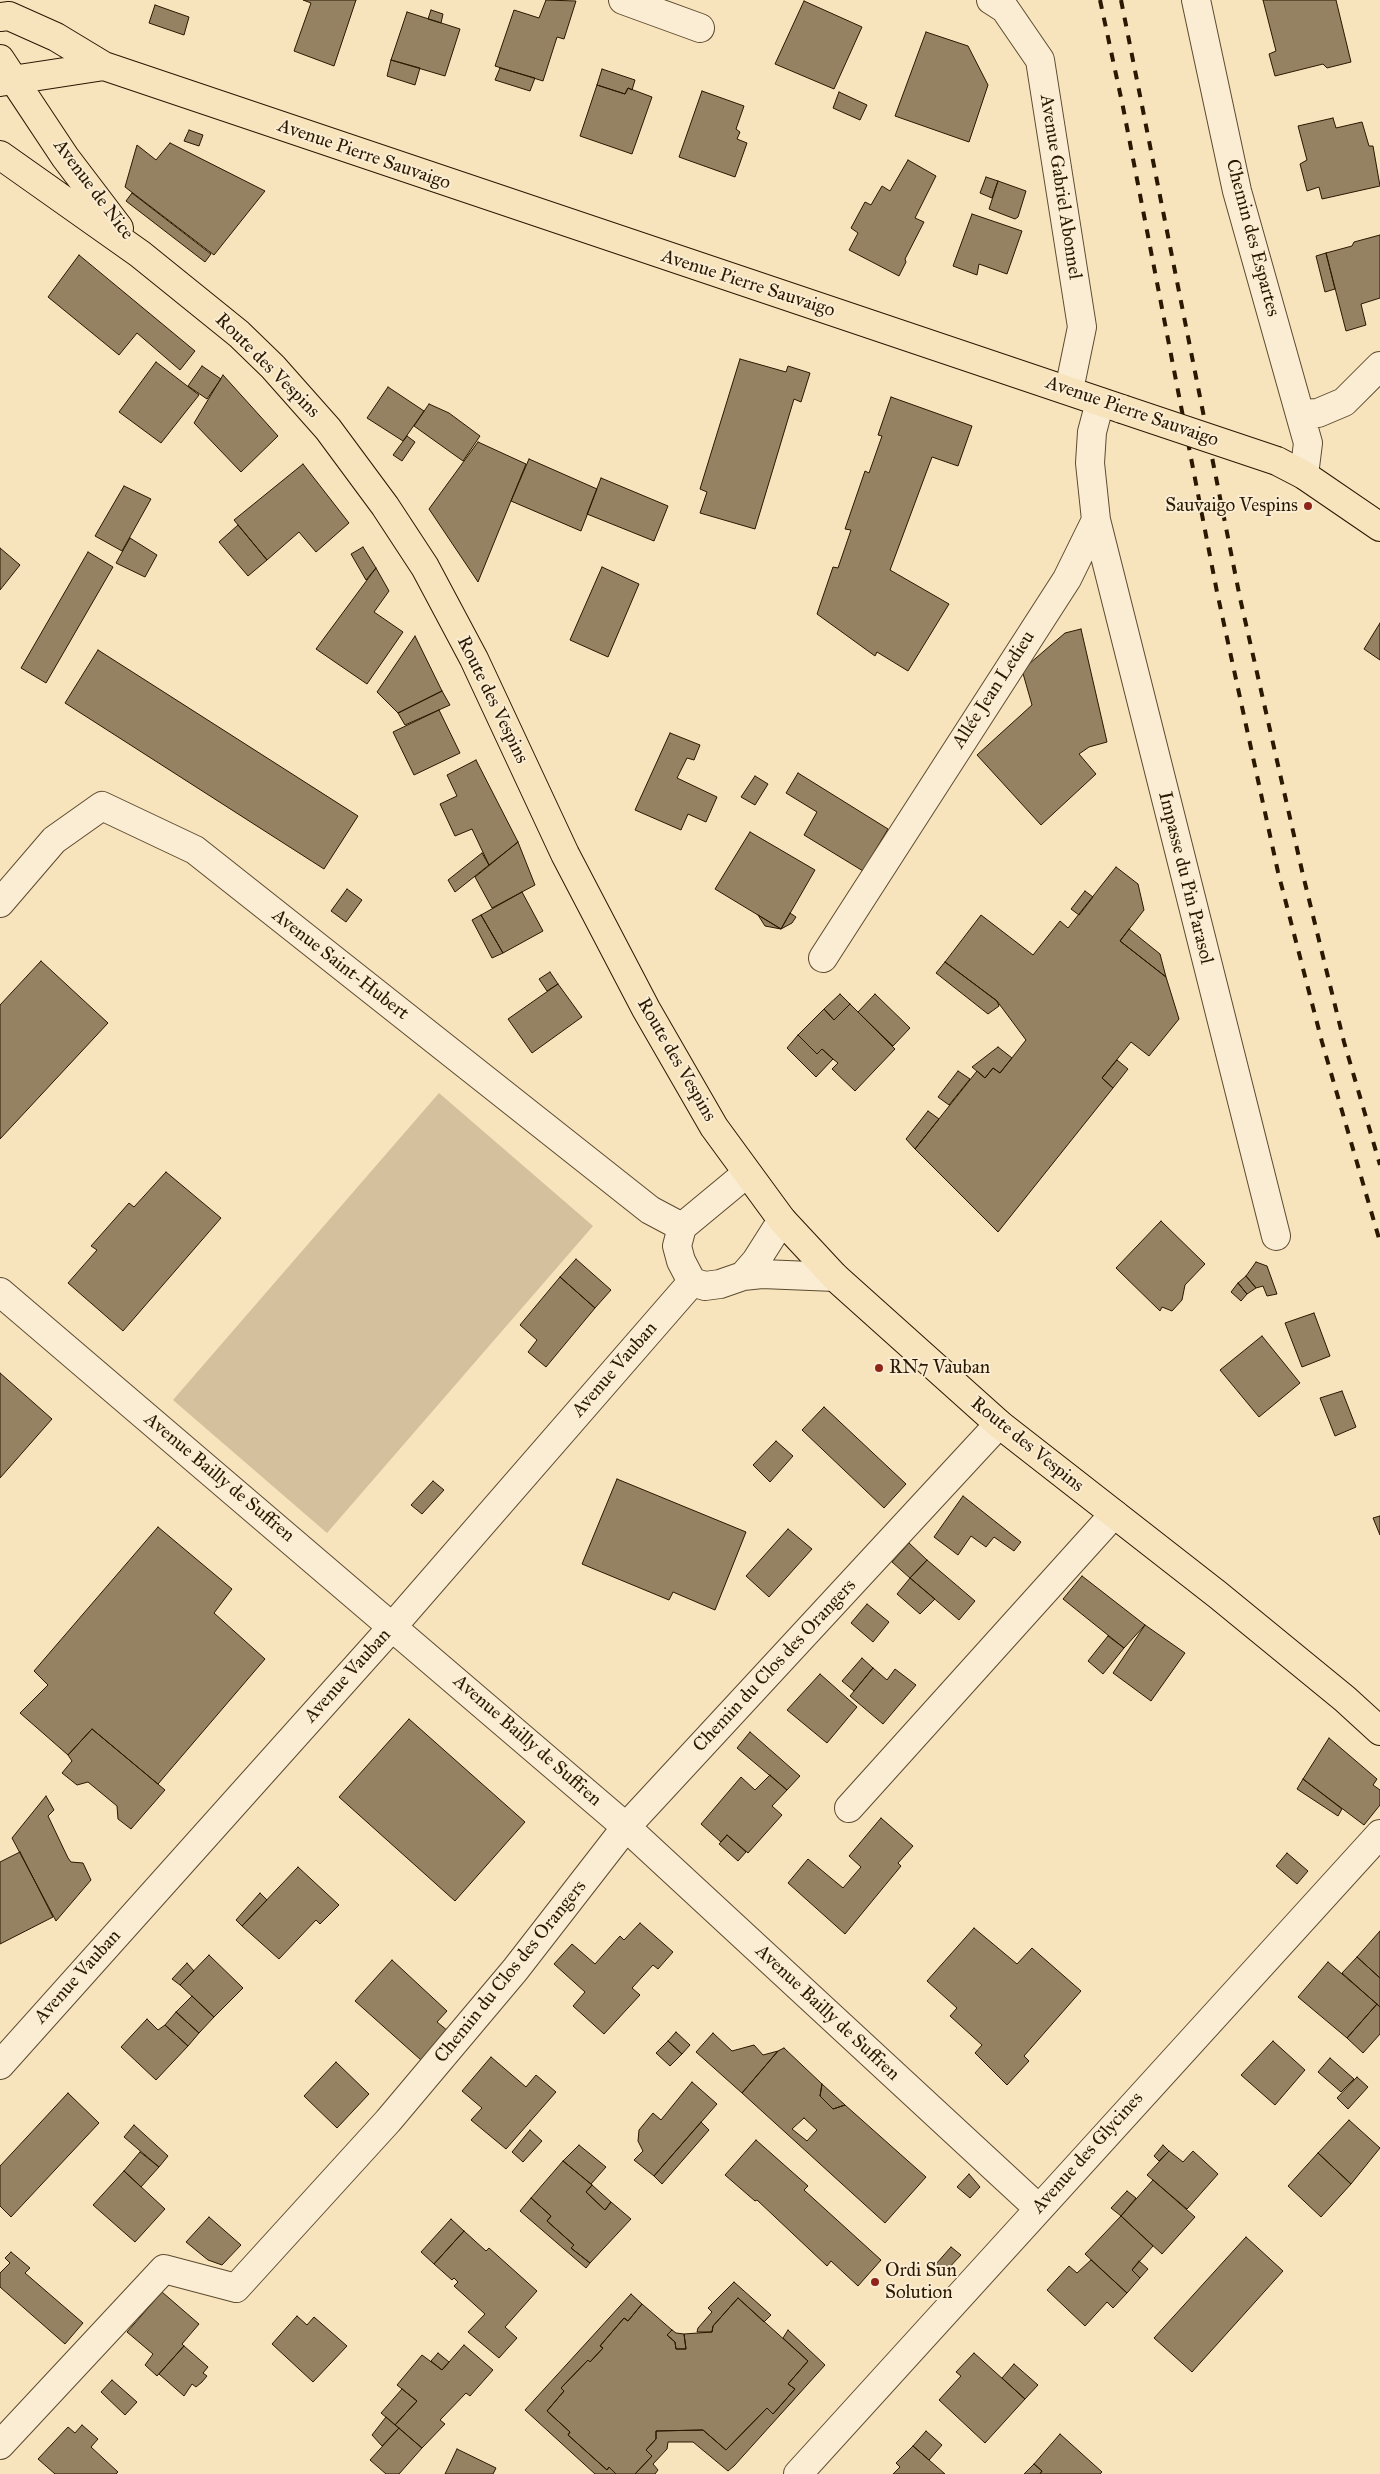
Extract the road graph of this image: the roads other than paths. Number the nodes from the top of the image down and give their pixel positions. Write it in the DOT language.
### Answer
graph roads {
  1 [pos="622,0"];
  2 [pos="992,0"];
  3 [pos="1196,0"];
  4 [pos="0,17"];
  5 [pos="700,28"];
  6 [pos="104,66"];
  7 [pos="5,73"];
  8 [pos="0,155"];
  9 [pos="140,254"];
  10 [pos="1380,366"];
  11 [pos="1069,390"];
  12 [pos="1111,406"];
  13 [pos="1301,414"];
  14 [pos="1304,475"];
  15 [pos="1096,520"];
  16 [pos="1380,527"];
  17 [pos="0,903"];
  18 [pos="823,958"];
  19 [pos="746,1174"];
  20 [pos="782,1220"];
  21 [pos="682,1227"];
  22 [pos="1276,1236"];
  23 [pos="743,1276"];
  24 [pos="835,1277"];
  25 [pos="692,1282"];
  26 [pos="0,1292"];
  27 [pos="999,1424"];
  28 [pos="1114,1514"];
  29 [pos="393,1626"];
  30 [pos="1380,1731"];
  31 [pos="849,1808"];
  32 [pos="626,1827"];
  33 [pos="1380,1834"];
  34 [pos="0,2065"];
  35 [pos="1038,2208"];
  36 [pos="0,2445"];
  37 [pos="798,2474"];
  1 -- 5 [label="street"];
  2 -- 11 [label="street, Avenue Gabriel Abonnel"];
  3 -- 13 [label="street, Chemin des Espartes"];
  4 -- 6 [label="main road, Avenue Pierre Sauvaigo"];
  6 -- 7 [label="main road, Avenue Pierre Sauvaigo"];
  6 -- 11 [label="main road, Avenue Pierre Sauvaigo"];
  7 -- 9 [label="main road, Avenue de Nice"];
  8 -- 9 [label="main road, Avenue de Nice"];
  9 -- 19 [label="main road, Route des Vespins"];
  10 -- 13 [label="street"];
  11 -- 12 [label="main road, Avenue Pierre Sauvaigo"];
  12 -- 14 [label="main road, Avenue Pierre Sauvaigo, bridge"];
  12 -- 15 [label="street"];
  13 -- 14 [label="street, Chemin des Espartes"];
  14 -- 16 [label="main road, Avenue Pierre Sauvaigo"];
  15 -- 18 [label="street, Allée Jean Ledieu"];
  15 -- 22 [label="street, Impasse du Pin Parasol"];
  17 -- 21 [label="street, Avenue Saint-Hubert"];
  19 -- 20 [label="main road, Route des Vespins"];
  19 -- 21 [label="street"];
  20 -- 23 [label="street"];
  20 -- 24 [label="main road, Route des Vespins"];
  21 -- 25 [label="street"];
  23 -- 24 [label="street"];
  23 -- 25 [label="street"];
  24 -- 27 [label="main road, Route des Vespins"];
  25 -- 29 [label="street, Avenue Vauban"];
  26 -- 29 [label="street, Avenue Bailly de Suffren"];
  27 -- 28 [label="main road, Route des Vespins"];
  27 -- 32 [label="street, Chemin du Clos des Orangers"];
  28 -- 30 [label="main road, Route des Vespins"];
  28 -- 31 [label="street"];
  29 -- 32 [label="street, Avenue Bailly de Suffren"];
  29 -- 34 [label="street, Avenue Vauban"];
  32 -- 35 [label="street, Avenue Bailly de Suffren"];
  32 -- 36 [label="street, Chemin du Clos des Orangers"];
  33 -- 35 [label="street, Avenue des Glycines"];
  35 -- 37 [label="street, Avenue des Glycines"];
}
